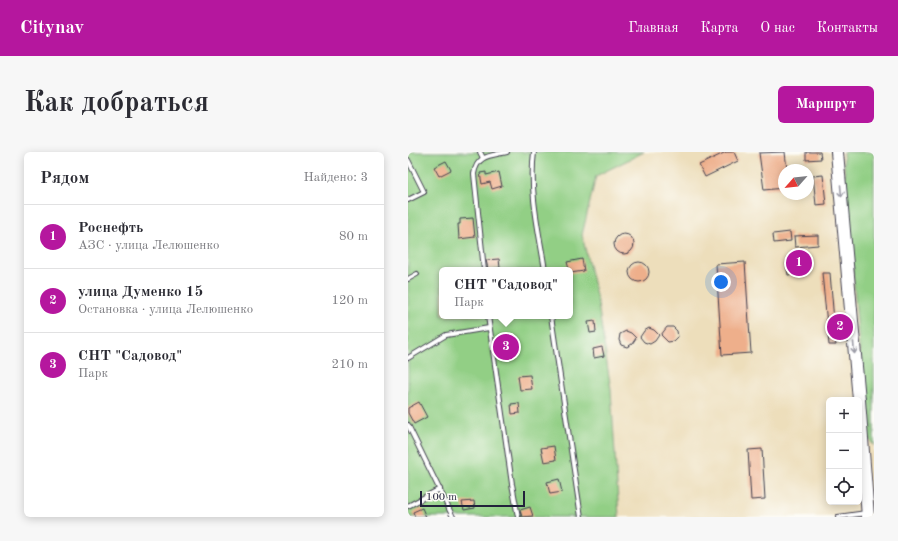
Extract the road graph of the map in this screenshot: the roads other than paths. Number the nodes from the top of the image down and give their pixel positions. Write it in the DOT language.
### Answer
graph roads {
  1 [pos="480,152"];
  2 [pos="506,152"];
  3 [pos="534,152"];
  4 [pos="837,152"];
  5 [pos="483,158"];
  6 [pos="408,160"];
  7 [pos="408,200"];
  8 [pos="484,267"];
  9 [pos="544,267"];
  10 [pos="417,274"];
  11 [pos="408,279"];
  12 [pos="488,319"];
  13 [pos="551,319"];
  14 [pos="490,328"];
  15 [pos="408,358"];
  16 [pos="859,397"];
  17 [pos="408,425"];
  18 [pos="862,437"];
  19 [pos="874,453"];
  20 [pos="440,489"];
  21 [pos="870,490"];
  22 [pos="408,506"];
  23 [pos="868,515"];
  24 [pos="453,517"];
  25 [pos="518,517"];
  26 [pos="581,517"];
  27 [pos="838,517"];
  1 -- 5 [label="lane"];
  2 -- 5 [label="lane"];
  3 -- 9 [label="lane"];
  4 -- 16 [label="street, one-way"];
  5 -- 8 [label="lane"];
  6 -- 7 [label="lane"];
  10 -- 11 [label="lane"];
  12 -- 14 [label="lane"];
  13 -- 26 [label="lane"];
  14 -- 15 [label="lane"];
  14 -- 25 [label="lane"];
  17 -- 20 [label="lane"];
  18 -- 19 [label="street"];
  18 -- 21 [label="street"];
  20 -- 22 [label="lane"];
  20 -- 24 [label="lane"];
  21 -- 23 [label="street"];
  23 -- 27 [label="lane"];
}
